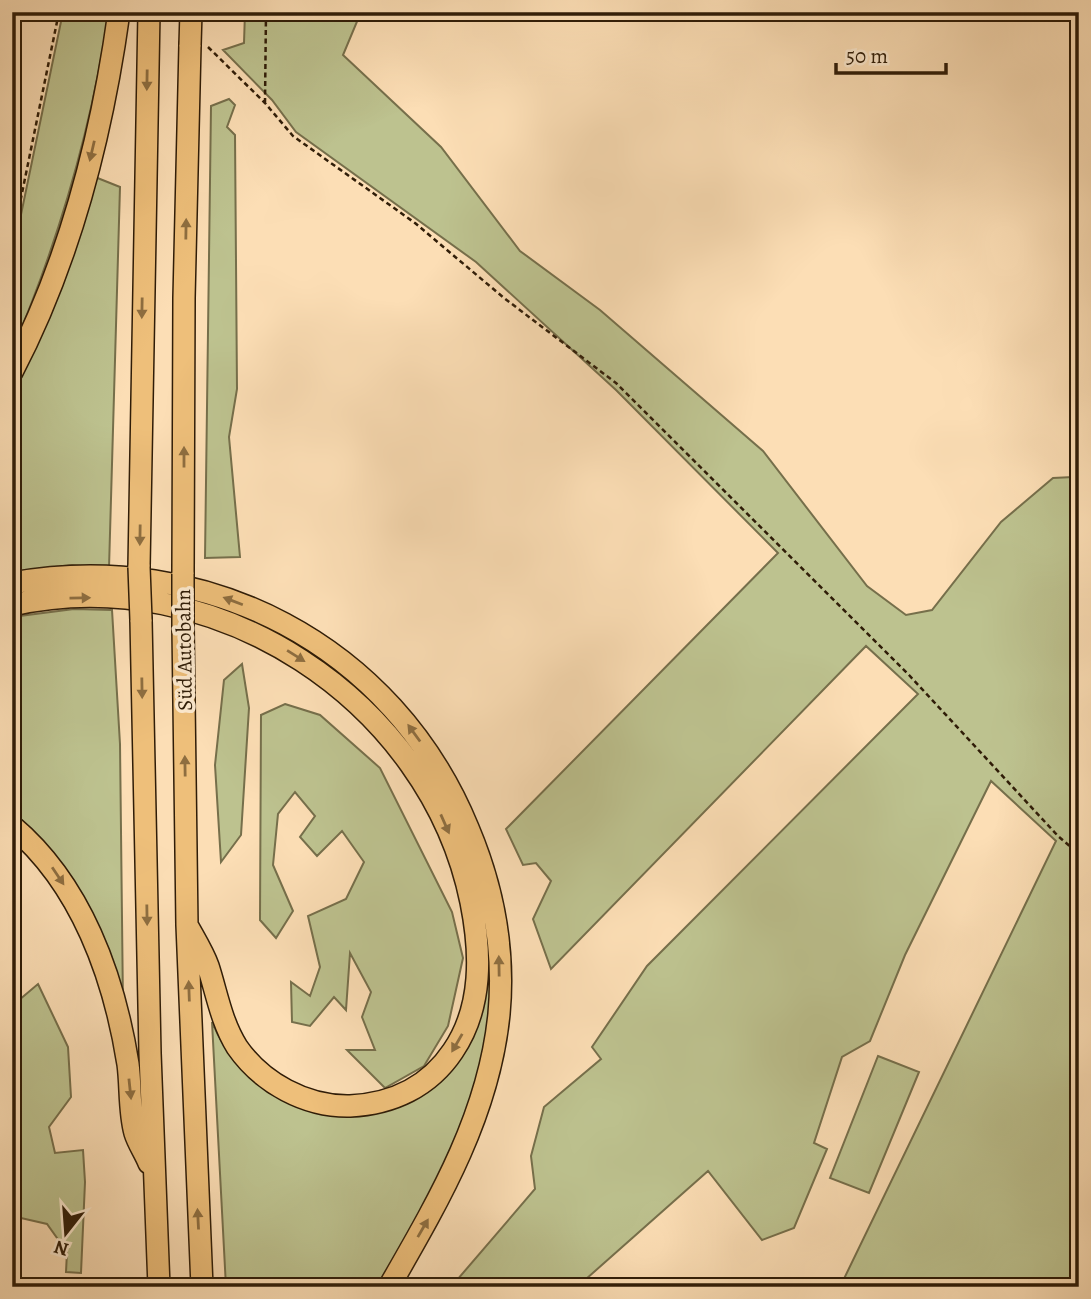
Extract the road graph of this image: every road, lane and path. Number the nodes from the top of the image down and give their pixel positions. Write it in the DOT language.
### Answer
graph roads {
  1 [pos="59,12"];
  2 [pos="119,12"];
  3 [pos="149,12"];
  4 [pos="191,12"];
  5 [pos="266,12"];
  6 [pos="195,42"];
  7 [pos="265,103"];
  8 [pos="12,243"];
  9 [pos="12,372"];
  10 [pos="1079,458"];
  11 [pos="1079,464"];
  12 [pos="12,583"];
  13 [pos="12,606"];
  14 [pos="12,826"];
  15 [pos="1079,854"];
  16 [pos="187,925"];
  17 [pos="153,1171"];
  18 [pos="159,1287"];
  19 [pos="202,1287"];
  20 [pos="389,1287"];
  1 -- 8 [label="path"];
  2 -- 9 [label="highway, one-way"];
  3 -- 17 [label="highway, Süd Autobahn, one-way, bridge"];
  4 -- 6 [label="highway, Süd Autobahn, bridge"];
  5 -- 7 [label="path"];
  6 -- 7 [label="path"];
  16 -- 6 [label="highway, Süd Autobahn, one-way, bridge"];
  7 -- 15 [label="path"];
  10 -- 11 [label="path"];
  20 -- 12 [label="highway, one-way"];
  13 -- 16 [label="highway, one-way"];
  14 -- 17 [label="highway, one-way"];
  19 -- 16 [label="highway, Süd Autobahn, one-way"];
  17 -- 18 [label="highway, Süd Autobahn"];
}
